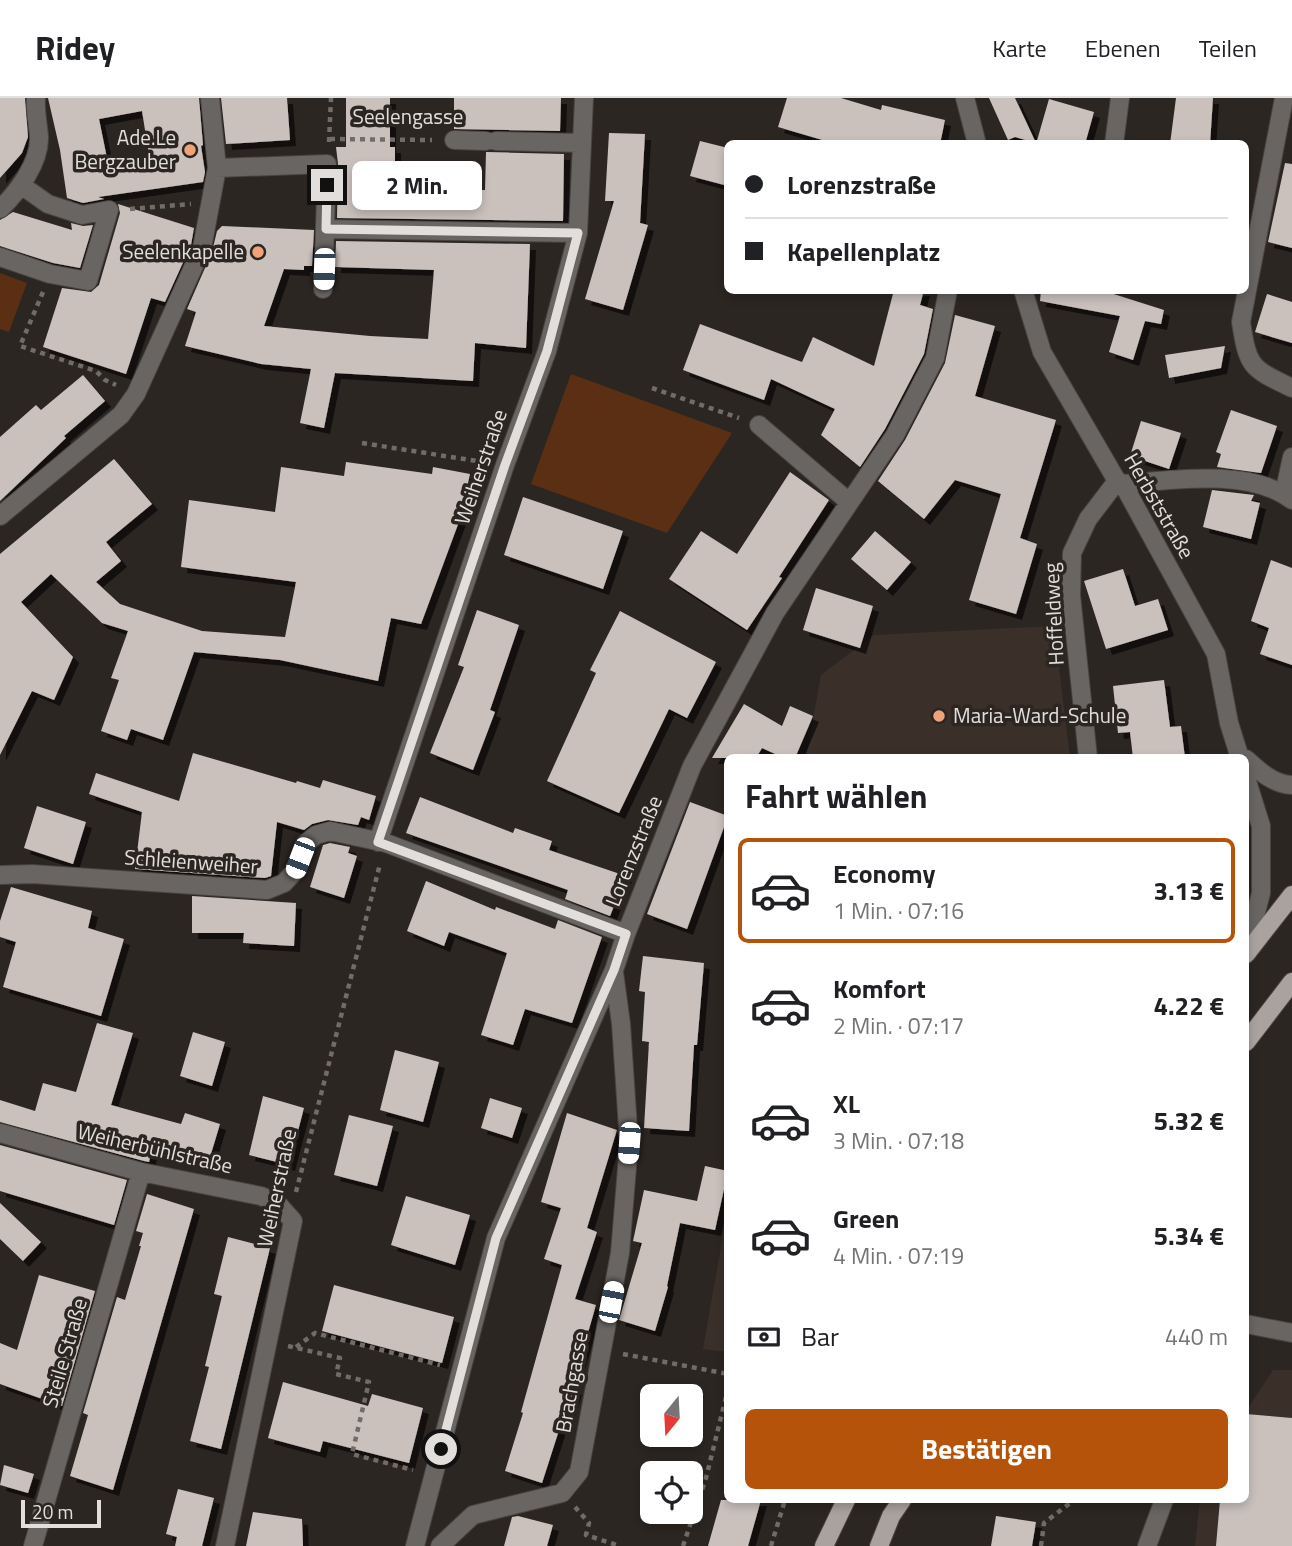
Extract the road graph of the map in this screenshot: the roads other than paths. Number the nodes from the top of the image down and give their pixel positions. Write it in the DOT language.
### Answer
graph roads {
  1 [pos="36,98"];
  2 [pos="210,98"];
  3 [pos="584,98"];
  4 [pos="965,98"];
  5 [pos="1120,98"];
  6 [pos="1284,98"];
  7 [pos="454,140"];
  8 [pos="976,140"];
  9 [pos="1115,140"];
  10 [pos="581,143"];
  11 [pos="217,168"];
  12 [pos="21,185"];
  13 [pos="0,209"];
  14 [pos="326,229"];
  15 [pos="578,233"];
  16 [pos="0,257"];
  17 [pos="1249,280"];
  18 [pos="323,289"];
  19 [pos="947,294"];
  20 [pos="1024,294"];
  21 [pos="1246,294"];
  22 [pos="1292,388"];
  23 [pos="760,425"];
  24 [pos="1292,457"];
  25 [pos="1120,482"];
  26 [pos="1288,497"];
  27 [pos="849,502"];
  28 [pos="0,516"];
  29 [pos="1088,754"];
  30 [pos="1241,754"];
  31 [pos="1249,763"];
  32 [pos="1292,785"];
  33 [pos="1249,788"];
  34 [pos="382,842"];
  35 [pos="0,874"];
  36 [pos="1292,895"];
  37 [pos="626,934"];
  38 [pos="1249,940"];
  39 [pos="1249,948"];
  40 [pos="614,970"];
  41 [pos="1292,982"];
  42 [pos="1249,1038"];
  43 [pos="0,1133"];
  44 [pos="141,1172"];
  45 [pos="293,1221"];
  46 [pos="1249,1325"];
  47 [pos="1292,1333"];
  48 [pos="845,1503"];
  49 [pos="900,1503"];
  50 [pos="1163,1503"];
  51 [pos="33,1546"];
  52 [pos="225,1546"];
  53 [pos="415,1546"];
  54 [pos="440,1546"];
  55 [pos="824,1546"];
  56 [pos="879,1546"];
  57 [pos="1147,1546"];
  1 -- 12 [label="street"];
  2 -- 11 [label="street"];
  3 -- 10 [label="street, Weiherstraße"];
  4 -- 8 [label="street"];
  5 -- 9 [label="street"];
  6 -- 17 [label="street"];
  7 -- 10 [label="street, Seelengasse"];
  10 -- 15 [label="street, Weiherstraße"];
  11 -- 14 [label="street"];
  11 -- 28 [label="street"];
  12 -- 13 [label="street"];
  12 -- 16 [label="street"];
  14 -- 15 [label="street"];
  14 -- 18 [label="street"];
  15 -- 34 [label="street, Weiherstraße"];
  19 -- 27 [label="street, Lorenzstraße"];
  20 -- 25 [label="street, Herbststraße"];
  21 -- 22 [label="street"];
  23 -- 27 [label="street"];
  24 -- 26 [label="street"];
  25 -- 26 [label="street"];
  25 -- 29 [label="street, Hoffeldweg"];
  25 -- 30 [label="street, Herbststraße"];
  27 -- 37 [label="street, Lorenzstraße"];
  31 -- 32 [label="street, Herbststraße"];
  33 -- 38 [label="street"];
  34 -- 35 [label="street, Schleienweiher"];
  34 -- 37 [label="street, Schleienweiher"];
  36 -- 39 [label="main road"];
  37 -- 40 [label="street, Lorenzstraße"];
  40 -- 53 [label="street, Lorenzstraße"];
  40 -- 54 [label="street, Brachgasse"];
  41 -- 42 [label="main road"];
  43 -- 44 [label="street, Weiherbühlstraße"];
  44 -- 45 [label="street, Weiherbühlstraße"];
  44 -- 51 [label="street, Steile Straße"];
  45 -- 52 [label="street, Weiherstraße"];
  46 -- 47 [label="street"];
  48 -- 55 [label="main road"];
  49 -- 56 [label="main road"];
  50 -- 57 [label="street"];
}
